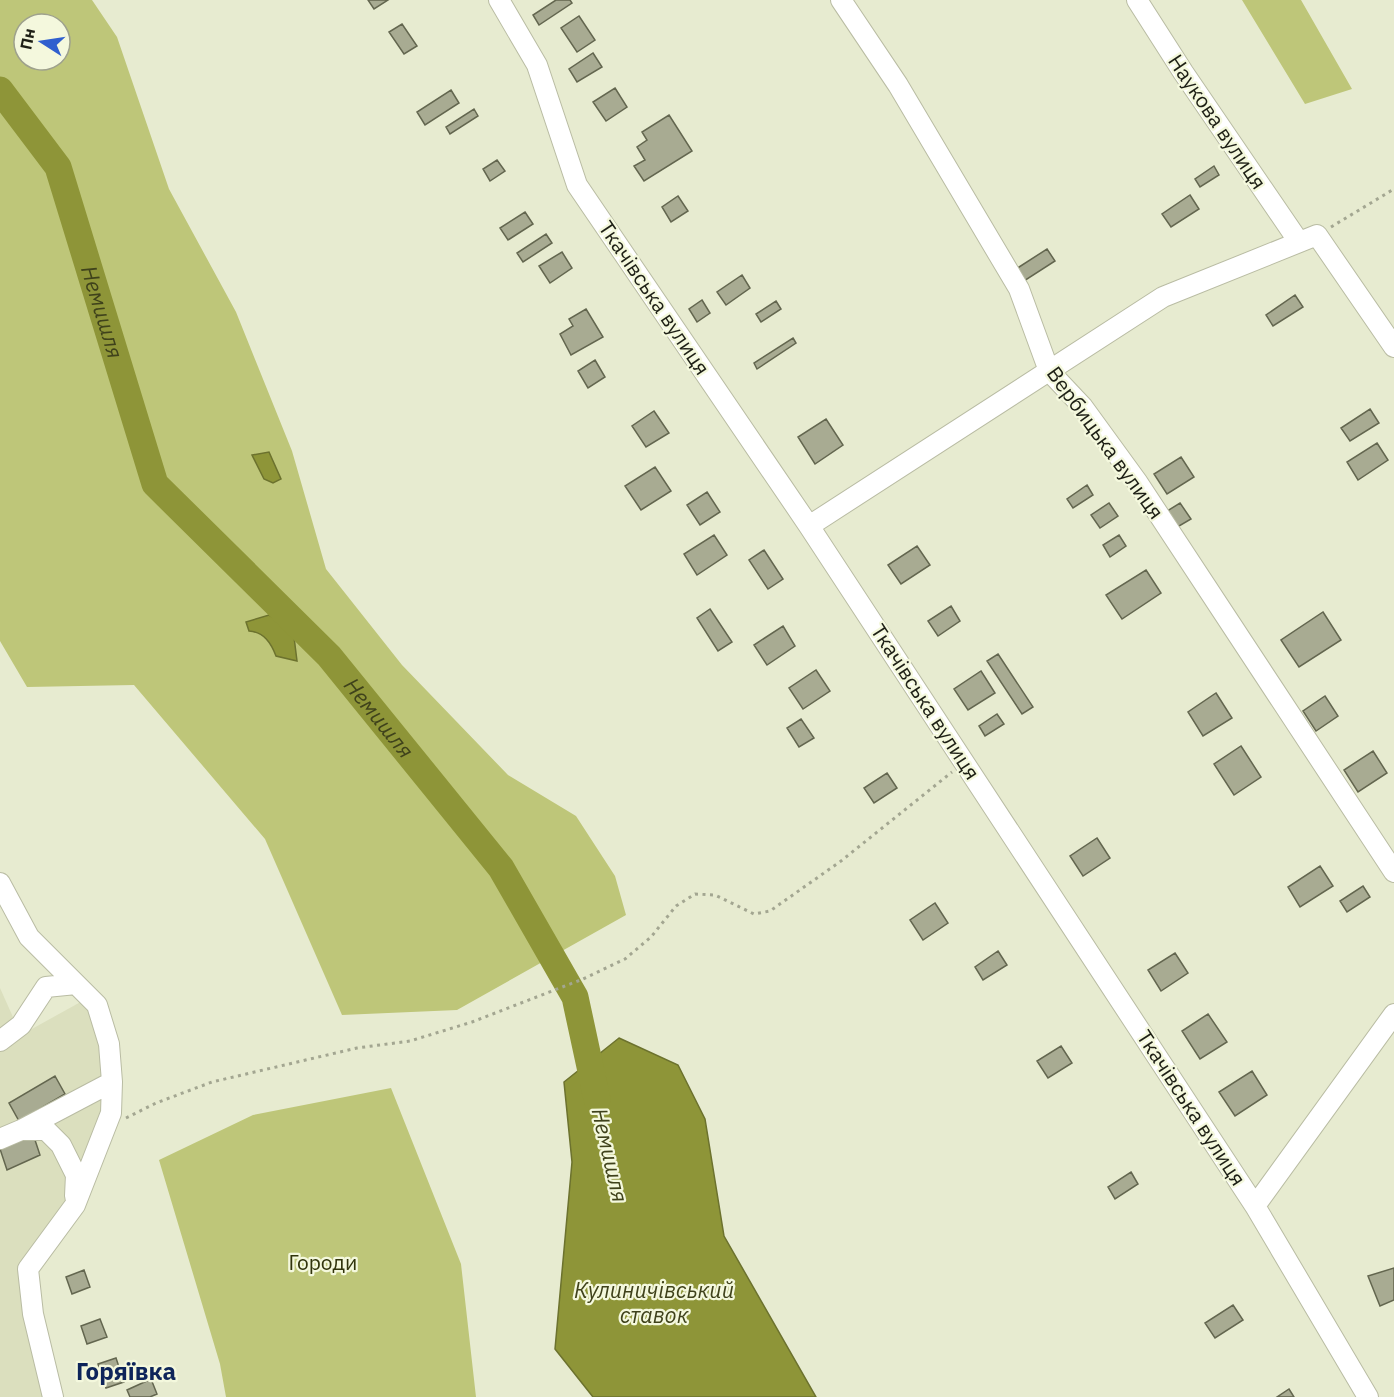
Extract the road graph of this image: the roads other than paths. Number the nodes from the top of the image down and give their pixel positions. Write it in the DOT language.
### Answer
graph roads {
  1 [pos="499,0"];
  2 [pos="841,0"];
  3 [pos="1137,0"];
  4 [pos="1308,239"];
  5 [pos="1394,347"];
  6 [pos="1049,371"];
  7 [pos="809,526"];
  8 [pos="1394,872"];
  9 [pos="0,883"];
  10 [pos="76,984"];
  11 [pos="1394,1014"];
  12 [pos="0,1041"];
  13 [pos="112,1082"];
  14 [pos="21,1130"];
  15 [pos="0,1139"];
  16 [pos="75,1204"];
  17 [pos="1255,1206"];
  18 [pos="52,1397"];
  19 [pos="1368,1397"];
  1 -- 7 [label="street, Ткачівська вулиця"];
  2 -- 6 [label="street, Вербицька вулиця"];
  3 -- 4 [label="street, Наукова вулиця"];
  4 -- 5 [label="street, Наукова вулиця"];
  4 -- 6 [label="street"];
  6 -- 7 [label="street"];
  6 -- 8 [label="street, Вербицька вулиця"];
  7 -- 17 [label="street, Ткачівська вулиця"];
  9 -- 10 [label="street"];
  10 -- 12 [label="street"];
  10 -- 13 [label="street"];
  11 -- 17 [label="street"];
  13 -- 14 [label="street"];
  13 -- 16 [label="street"];
  14 -- 15 [label="street"];
  14 -- 16 [label="street"];
  16 -- 18 [label="street"];
  17 -- 19 [label="street, Ткачівська вулиця"];
}
